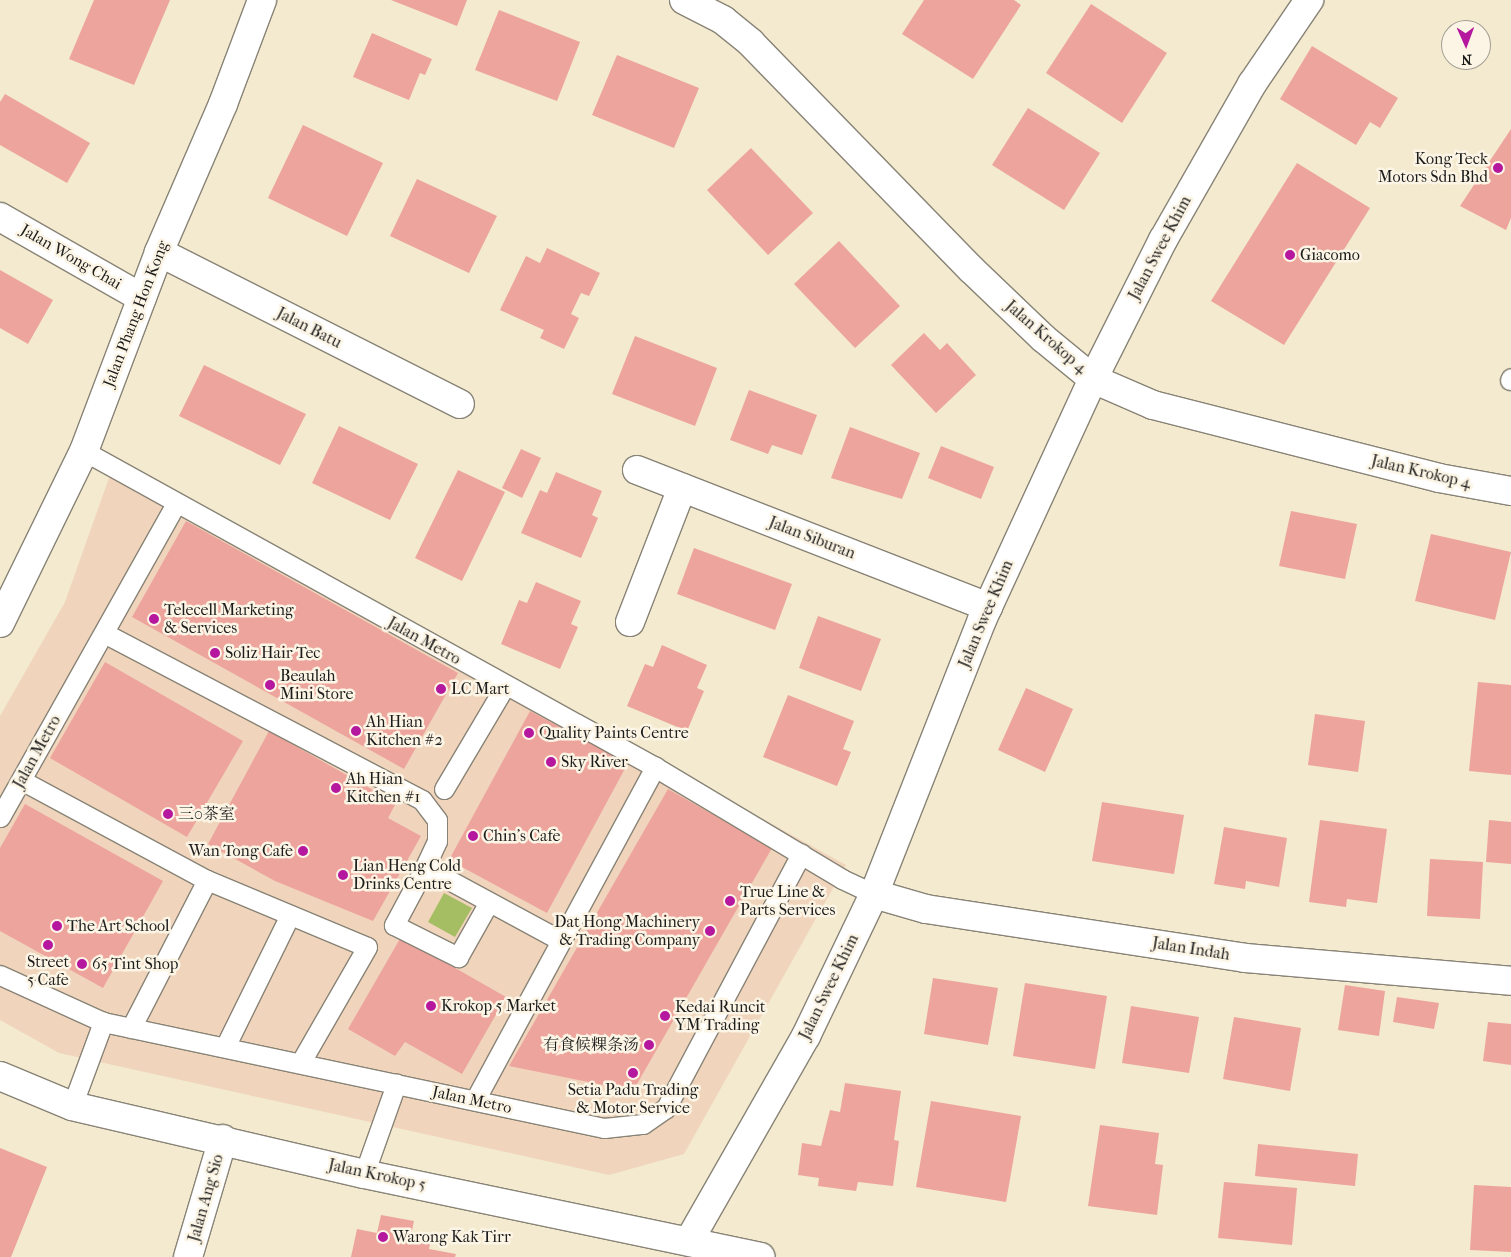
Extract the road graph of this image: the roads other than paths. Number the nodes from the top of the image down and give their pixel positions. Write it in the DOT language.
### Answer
graph roads {
  1 [pos="262,0"];
  2 [pos="684,0"];
  3 [pos="1309,0"];
  4 [pos="727,10"];
  5 [pos="0,217"];
  6 [pos="159,252"];
  7 [pos="142,298"];
  8 [pos="1093,379"];
  9 [pos="460,404"];
  10 [pos="84,451"];
  11 [pos="636,470"];
  12 [pos="682,488"];
  13 [pos="1511,491"];
  14 [pos="176,503"];
  15 [pos="7,589"];
  16 [pos="988,607"];
  17 [pos="630,622"];
  18 [pos="0,623"];
  19 [pos="104,633"];
  20 [pos="505,686"];
  21 [pos="655,767"];
  22 [pos="20,780"];
  23 [pos="444,789"];
  24 [pos="0,817"];
  25 [pos="801,854"];
  26 [pos="424,867"];
  27 [pos="207,880"];
  28 [pos="874,894"];
  29 [pos="489,902"];
  30 [pos="290,916"];
  31 [pos="560,940"];
  32 [pos="0,975"];
  33 [pos="1511,982"];
  34 [pos="104,1022"];
  35 [pos="131,1028"];
  36 [pos="224,1047"];
  37 [pos="301,1062"];
  38 [pos="0,1076"];
  39 [pos="396,1084"];
  40 [pos="77,1094"];
  41 [pos="475,1100"];
  42 [pos="223,1139"];
  43 [pos="368,1162"];
  44 [pos="689,1241"];
  45 [pos="188,1257"];
  46 [pos="760,1257"];
  1 -- 6 [label="street, Jalan Phang Hon Kong"];
  2 -- 4 [label="street, Jalan Krokop 4"];
  3 -- 8 [label="street, Jalan Swee Khim"];
  4 -- 8 [label="street, Jalan Krokop 4"];
  5 -- 7 [label="street, Jalan Wong Chai"];
  6 -- 7 [label="street, Jalan Phang Hon Kong"];
  6 -- 9 [label="street, Jalan Batu"];
  7 -- 10 [label="street, Jalan Phang Hon Kong"];
  8 -- 13 [label="street, Jalan Krokop 4"];
  8 -- 16 [label="street, Jalan Swee Khim"];
  10 -- 14 [label="lane, Jalan Metro"];
  10 -- 15 [label="street, Jalan Phang Hon Kong"];
  11 -- 12 [label="street, Jalan Siburan"];
  12 -- 16 [label="street, Jalan Siburan"];
  12 -- 17 [label="street"];
  14 -- 19 [label="lane, Jalan Metro"];
  14 -- 20 [label="lane, Jalan Metro"];
  15 -- 18 [label="street, Jalan Phang Hon Kong"];
  16 -- 28 [label="street, Jalan Swee Khim"];
  19 -- 22 [label="lane, Jalan Metro"];
  19 -- 26 [label="lane"];
  20 -- 21 [label="lane, Jalan Metro"];
  20 -- 23 [label="lane"];
  21 -- 25 [label="lane, Jalan Metro"];
  21 -- 31 [label="lane"];
  22 -- 24 [label="lane, Jalan Metro"];
  22 -- 27 [label="lane"];
  25 -- 28 [label="lane, Jalan Metro"];
  25 -- 41 [label="lane, Jalan Metro"];
  26 -- 29 [label="lane"];
  26 -- 29 [label="lane"];
  27 -- 30 [label="lane"];
  27 -- 35 [label="lane"];
  28 -- 33 [label="street, Jalan Indah"];
  28 -- 44 [label="street, Jalan Swee Khim"];
  29 -- 31 [label="lane"];
  30 -- 36 [label="lane"];
  30 -- 37 [label="lane"];
  31 -- 41 [label="lane"];
  32 -- 34 [label="lane, Jalan Metro"];
  34 -- 35 [label="lane, Jalan Metro"];
  34 -- 40 [label="lane"];
  35 -- 36 [label="lane, Jalan Metro"];
  36 -- 37 [label="lane, Jalan Metro"];
  37 -- 39 [label="lane, Jalan Metro"];
  38 -- 40 [label="street, Jalan Krokop 5"];
  39 -- 41 [label="lane, Jalan Metro"];
  39 -- 43 [label="lane"];
  40 -- 42 [label="street, Jalan Krokop 5"];
  42 -- 43 [label="street, Jalan Krokop 5"];
  42 -- 45 [label="street, Jalan Ang Sio"];
  43 -- 44 [label="street, Jalan Krokop 5"];
  44 -- 46 [label="street, Jalan Krokop 5"];
}
